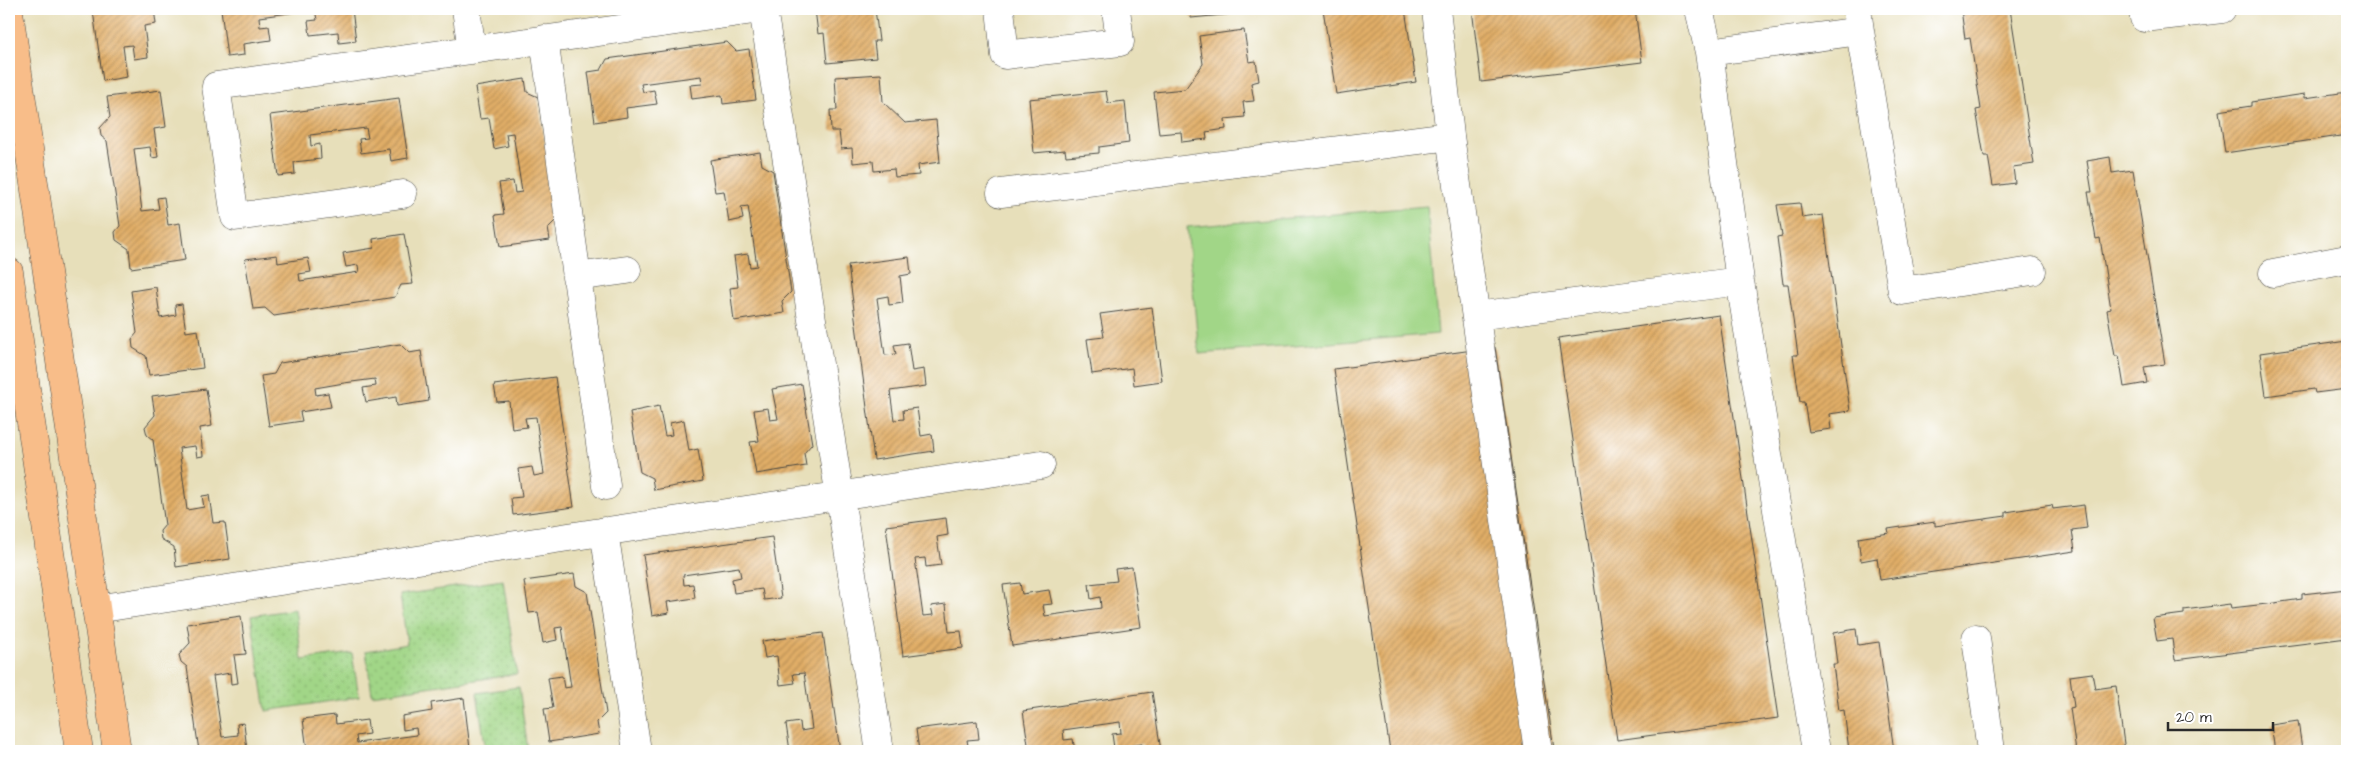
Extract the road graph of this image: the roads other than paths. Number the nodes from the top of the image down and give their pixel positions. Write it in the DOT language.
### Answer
graph roads {
  1 [pos="466,9"];
  2 [pos="762,9"];
  3 [pos="1000,9"];
  4 [pos="1116,9"];
  5 [pos="1436,9"];
  6 [pos="1699,9"];
  7 [pos="2143,9"];
  8 [pos="2222,9"];
  9 [pos="9,12"];
  10 [pos="1859,20"];
  11 [pos="544,39"];
  12 [pos="472,50"];
  13 [pos="1709,52"];
  14 [pos="1450,136"];
  15 [pos="1001,193"];
  16 [pos="403,194"];
  17 [pos="2347,259"];
  18 [pos="627,270"];
  19 [pos="2032,271"];
  20 [pos="9,272"];
  21 [pos="2273,273"];
  22 [pos="576,277"];
  23 [pos="1740,281"];
  24 [pos="1476,316"];
  25 [pos="1041,465"];
  26 [pos="606,486"];
  27 [pos="840,496"];
  28 [pos="604,531"];
  29 [pos="96,609"];
  30 [pos="1976,638"];
  31 [pos="79,751"];
  32 [pos="117,751"];
  33 [pos="637,751"];
  34 [pos="880,751"];
  35 [pos="1538,751"];
  36 [pos="1816,751"];
  37 [pos="1990,751"];
  1 -- 12 [label="street"];
  2 -- 11 [label="street"];
  2 -- 27 [label="street"];
  3 -- 4 [label="street"];
  5 -- 14 [label="street"];
  6 -- 13 [label="street"];
  7 -- 8 [label="street"];
  9 -- 29 [label="main road"];
  10 -- 13 [label="street"];
  10 -- 19 [label="street"];
  11 -- 12 [label="street"];
  11 -- 22 [label="street"];
  12 -- 16 [label="street"];
  13 -- 23 [label="street"];
  14 -- 15 [label="street"];
  14 -- 24 [label="street"];
  17 -- 21 [label="street"];
  18 -- 22 [label="street"];
  20 -- 31 [label="main road"];
  22 -- 26 [label="street"];
  23 -- 24 [label="street"];
  23 -- 36 [label="street"];
  24 -- 35 [label="street"];
  25 -- 27 [label="street"];
  27 -- 28 [label="street"];
  27 -- 34 [label="street"];
  28 -- 29 [label="street"];
  28 -- 33 [label="street"];
  29 -- 32 [label="main road"];
  30 -- 37 [label="street"];
}
